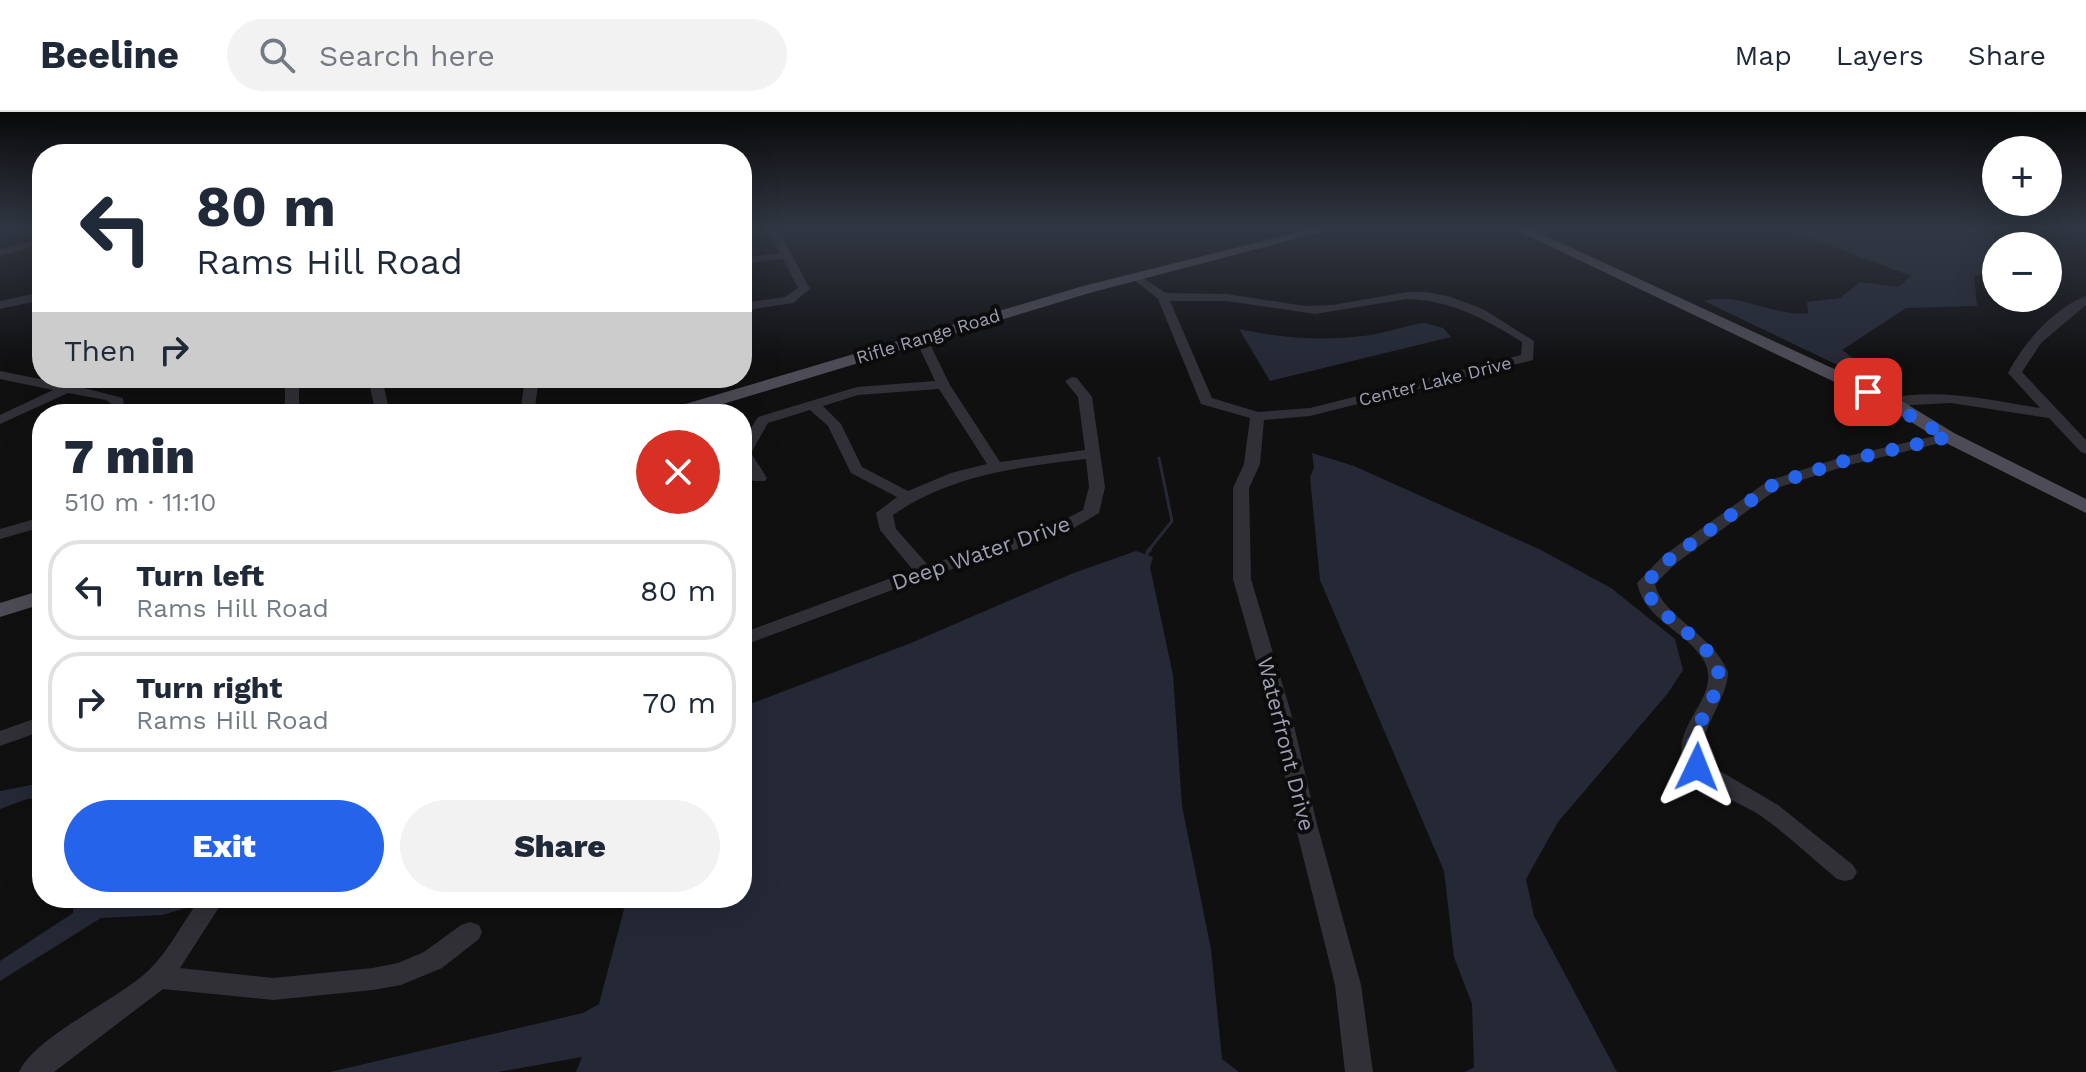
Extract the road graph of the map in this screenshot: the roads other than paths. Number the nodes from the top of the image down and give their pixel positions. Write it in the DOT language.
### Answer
graph roads {
  1 [pos="798,274"];
  2 [pos="1150,274"];
  3 [pos="1616,274"];
  4 [pos="1137,277"];
  5 [pos="1163,297"];
  6 [pos="32,298"];
  7 [pos="2086,300"];
  8 [pos="0,305"];
  9 [pos="752,306"];
  10 [pos="921,338"];
  11 [pos="0,375"];
  12 [pos="32,381"];
  13 [pos="1072,381"];
  14 [pos="943,385"];
  15 [pos="67,388"];
  16 [pos="1891,402"];
  17 [pos="34,404"];
  18 [pos="118,404"];
  19 [pos="714,404"];
  20 [pos="32,405"];
  21 [pos="813,405"];
  22 [pos="2051,414"];
  23 [pos="1257,416"];
  24 [pos="0,420"];
  25 [pos="1948,437"];
  26 [pos="752,438"];
  27 [pos="2086,449"];
  28 [pos="1091,454"];
  29 [pos="995,465"];
  30 [pos="752,467"];
  31 [pos="759,478"];
  32 [pos="906,496"];
  33 [pos="2086,507"];
  34 [pos="32,525"];
  35 [pos="0,534"];
  36 [pos="924,572"];
  37 [pos="32,600"];
  38 [pos="0,610"];
  39 [pos="752,636"];
  40 [pos="32,727"];
  41 [pos="0,739"];
  42 [pos="1845,872"];
  43 [pos="207,908"];
  44 [pos="470,932"];
  45 [pos="159,977"];
  46 [pos="1357,1061"];
  47 [pos="33,1072"];
  1 -- 9 [label="street"];
  2 -- 4 [label="main road, Rifle Range Road"];
  3 -- 16 [label="main road"];
  4 -- 5 [label="street, Center Lake Drive"];
  4 -- 10 [label="main road, Rifle Range Road"];
  5 -- 23 [label="street, Center Lake Drive"];
  5 -- 23 [label="street, Center Lake Drive"];
  6 -- 8 [label="street"];
  7 -- 22 [label="street"];
  10 -- 14 [label="street"];
  10 -- 19 [label="main road, Rifle Range Road"];
  11 -- 12 [label="street"];
  13 -- 28 [label="street, Deep Water Drive"];
  14 -- 21 [label="street"];
  14 -- 29 [label="street"];
  15 -- 17 [label="street"];
  15 -- 18 [label="street"];
  16 -- 22 [label="street"];
  16 -- 25 [label="main road"];
  20 -- 24 [label="street"];
  21 -- 26 [label="street"];
  21 -- 32 [label="street"];
  22 -- 27 [label="street"];
  23 -- 46 [label="street, Waterfront Drive"];
  25 -- 33 [label="main road"];
  25 -- 42 [label="street"];
  28 -- 29 [label="street"];
  28 -- 36 [label="street, Deep Water Drive"];
  29 -- 32 [label="street"];
  30 -- 31 [label="street"];
  32 -- 36 [label="street"];
  34 -- 35 [label="street"];
  36 -- 39 [label="street, Deep Water Drive"];
  37 -- 38 [label="main road"];
  40 -- 41 [label="street"];
  43 -- 45 [label="street"];
  44 -- 45 [label="street"];
  45 -- 47 [label="street"];
}
